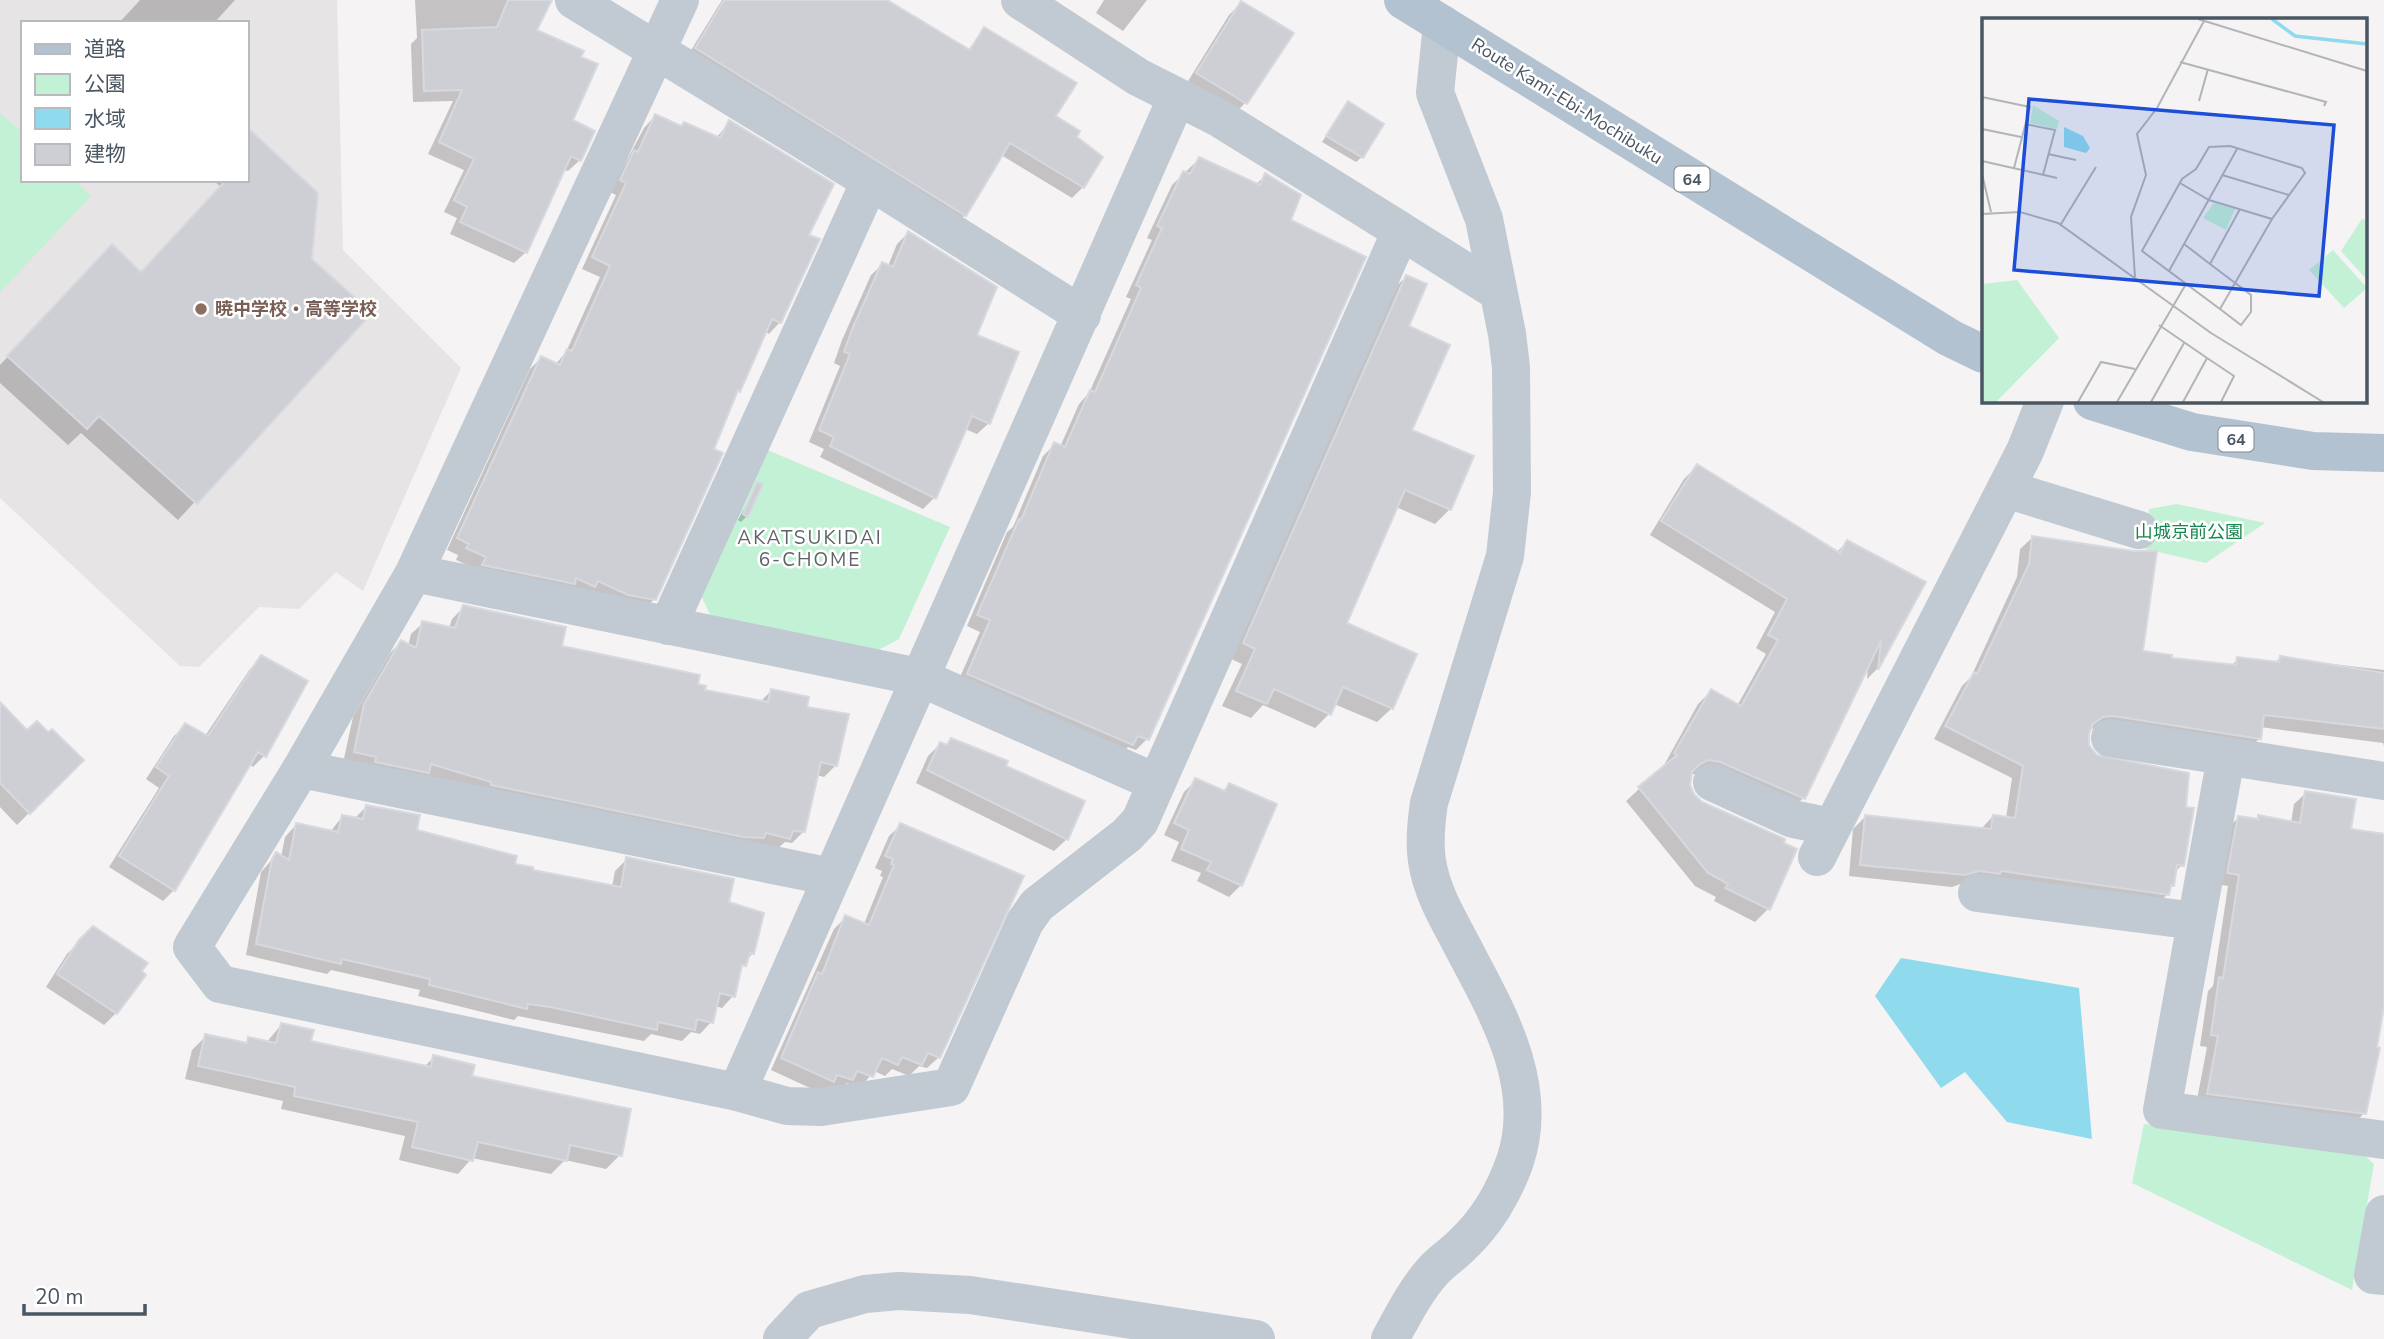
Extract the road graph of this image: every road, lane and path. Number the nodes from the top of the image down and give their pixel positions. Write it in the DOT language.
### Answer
graph roads {
  1 [pos="574,0"];
  2 [pos="680,0"];
  3 [pos="1404,0"];
  4 [pos="1032,3"];
  5 [pos="1442,24"];
  6 [pos="657,52"];
  7 [pos="1177,97"];
  8 [pos="870,181"];
  9 [pos="1401,231"];
  10 [pos="1498,292"];
  11 [pos="1082,315"];
  12 [pos="1982,354"];
  13 [pos="2045,402"];
  14 [pos="2095,402"];
  15 [pos="2384,453"];
  16 [pos="2006,488"];
  17 [pos="2139,530"];
  18 [pos="414,573"];
  19 [pos="668,626"];
  20 [pos="919,677"];
  21 [pos="2110,738"];
  22 [pos="2226,757"];
  23 [pos="301,769"];
  24 [pos="2384,781"];
  25 [pos="1712,782"];
  26 [pos="1157,783"];
  27 [pos="832,877"];
  28 [pos="1977,893"];
  29 [pos="2196,921"];
  30 [pos="737,1091"];
  31 [pos="2384,1140"];
  32 [pos="2384,1214"];
  33 [pos="2384,1276"];
  34 [pos="782,1339"];
  35 [pos="1256,1339"];
  36 [pos="1391,1339"];
  1 -- 6 [label="street"];
  2 -- 6 [label="street"];
  3 -- 5 [label="main road, Route Kami-Ebi-Mochibuku / 64"];
  4 -- 7 [label="street"];
  5 -- 10 [label="street"];
  5 -- 12 [label="main road, Route Kami-Ebi-Mochibuku / 64"];
  6 -- 8 [label="street"];
  6 -- 18 [label="street"];
  7 -- 9 [label="street"];
  7 -- 11 [label="street"];
  8 -- 11 [label="street"];
  8 -- 19 [label="street"];
  9 -- 10 [label="street"];
  9 -- 26 [label="street"];
  10 -- 36 [label="street"];
  11 -- 20 [label="street"];
  13 -- 16 [label="street"];
  14 -- 15 [label="main road, 64"];
  16 -- 17 [label="street"];
  16 -- 25 [label="street"];
  18 -- 19 [label="street"];
  18 -- 23 [label="street"];
  19 -- 20 [label="street"];
  20 -- 26 [label="street"];
  20 -- 27 [label="street"];
  21 -- 22 [label="street"];
  22 -- 24 [label="street"];
  22 -- 29 [label="street"];
  23 -- 27 [label="street"];
  23 -- 30 [label="street"];
  26 -- 30 [label="street"];
  27 -- 30 [label="street"];
  28 -- 29 [label="street"];
  29 -- 31 [label="street"];
  32 -- 33 [label="street"];
  34 -- 35 [label="street"];
}
